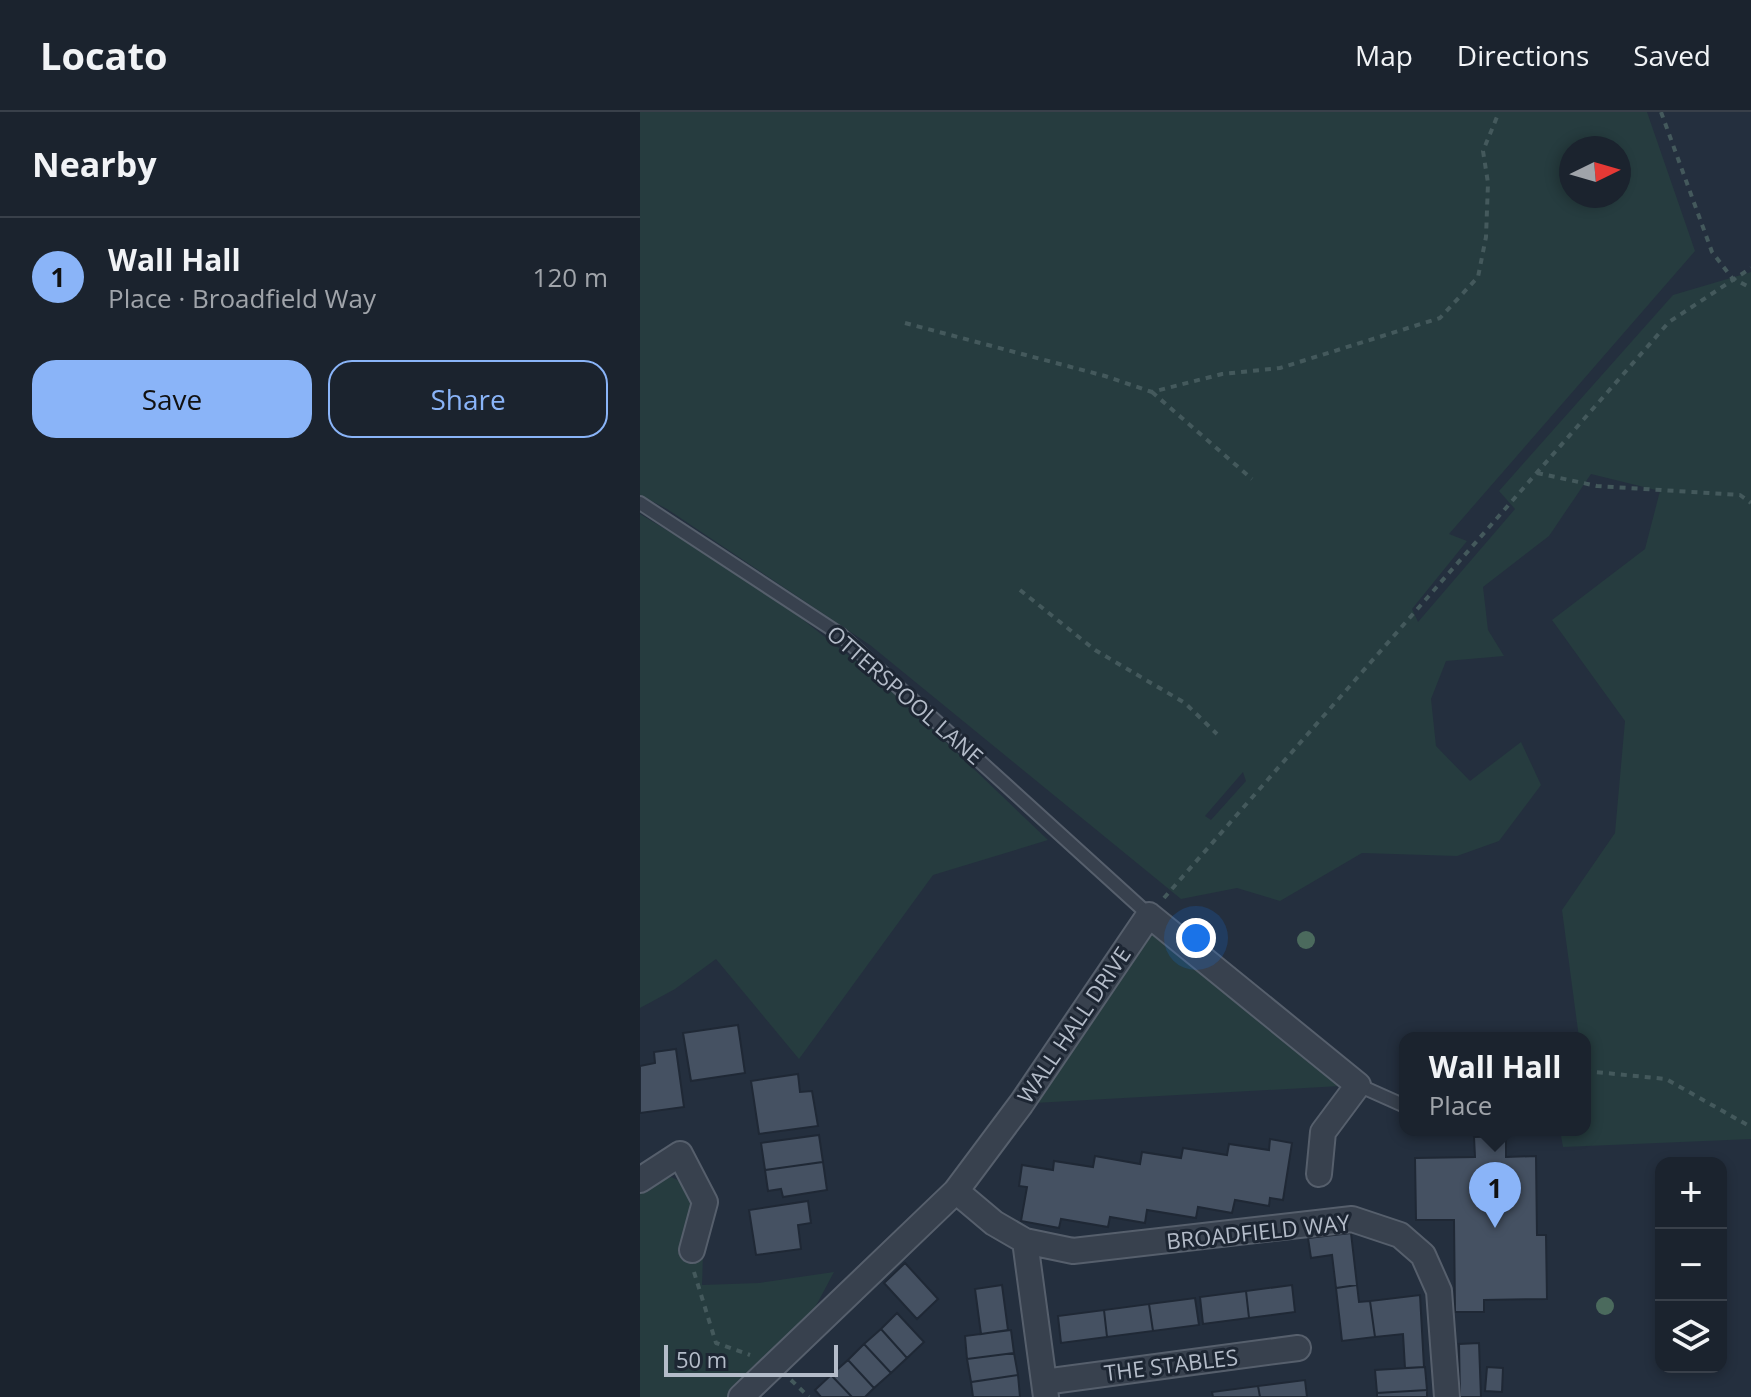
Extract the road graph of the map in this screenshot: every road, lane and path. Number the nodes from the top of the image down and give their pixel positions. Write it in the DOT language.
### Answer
graph roads {
  1 [pos="1499,112"];
  2 [pos="1661,112"];
  3 [pos="1751,268"];
  4 [pos="1732,278"];
  5 [pos="1751,288"];
  6 [pos="905,323"];
  7 [pos="1152,392"];
  8 [pos="1537,473"];
  9 [pos="1252,479"];
  10 [pos="640,503"];
  11 [pos="1751,503"];
  12 [pos="1020,590"];
  13 [pos="1217,734"];
  14 [pos="1149,915"];
  15 [pos="1591,1072"];
  16 [pos="1358,1085"];
  17 [pos="1399,1103"];
  18 [pos="1751,1127"];
  19 [pos="1319,1174"];
  20 [pos="640,1180"];
  21 [pos="956,1191"];
  22 [pos="1025,1241"];
  23 [pos="692,1250"];
  24 [pos="1298,1348"];
  25 [pos="773,1364"];
  26 [pos="1045,1389"];
  27 [pos="741,1397"];
  28 [pos="1447,1397"];
  1 -- 7 [label="path"];
  2 -- 4 [label="path"];
  3 -- 4 [label="path"];
  4 -- 5 [label="path"];
  4 -- 8 [label="path"];
  6 -- 7 [label="path"];
  7 -- 9 [label="path"];
  8 -- 11 [label="path"];
  8 -- 14 [label="path"];
  10 -- 14 [label="lane, OTTERSPOOL LANE"];
  12 -- 13 [label="path"];
  14 -- 16 [label="street"];
  14 -- 21 [label="street, WALL HALL DRIVE"];
  15 -- 18 [label="path"];
  16 -- 17 [label="lane"];
  16 -- 19 [label="street"];
  20 -- 23 [label="street"];
  21 -- 22 [label="street, BROADFIELD WAY"];
  21 -- 25 [label="street, WALL HALL DRIVE"];
  22 -- 26 [label="street, THE STABLES"];
  22 -- 28 [label="street, BROADFIELD WAY"];
  23 -- 25 [label="path"];
  24 -- 26 [label="street, THE STABLES"];
  25 -- 27 [label="street, WALL HALL DRIVE"];
}
